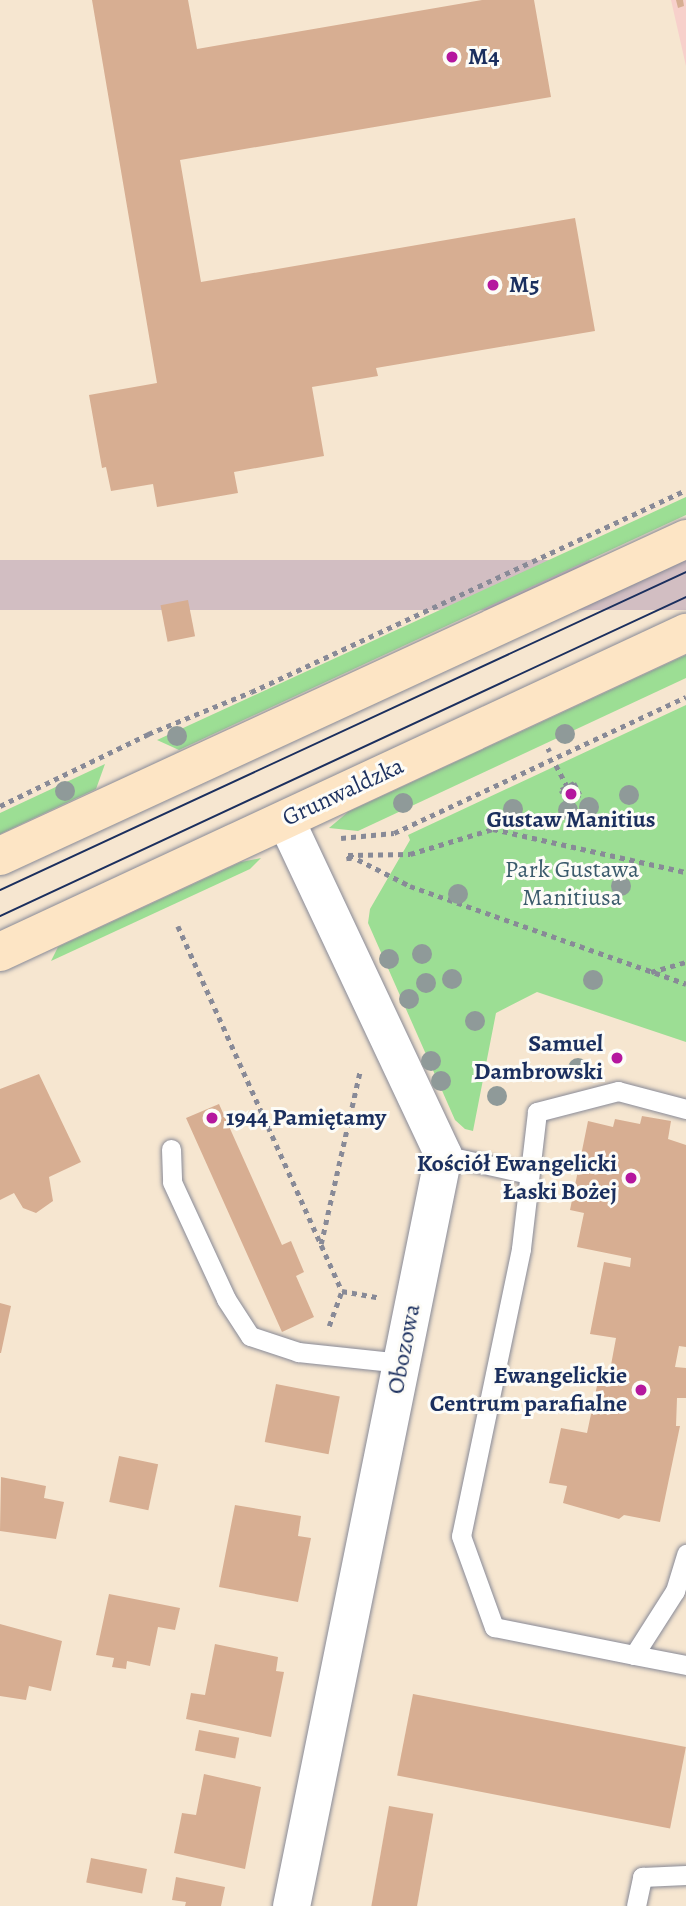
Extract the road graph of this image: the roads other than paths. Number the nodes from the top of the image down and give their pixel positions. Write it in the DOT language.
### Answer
graph roads {
  1 [pos="686,539"];
  2 [pos="686,633"];
  3 [pos="285,819"];
  4 [pos="0,856"];
  5 [pos="0,952"];
  6 [pos="686,1109"];
  7 [pos="171,1149"];
  8 [pos="443,1155"];
  9 [pos="529,1174"];
  10 [pos="401,1363"];
  11 [pos="686,1555"];
  12 [pos="634,1655"];
  13 [pos="686,1665"];
  14 [pos="686,1875"];
  15 [pos="290,1906"];
  16 [pos="636,1906"];
  1 -- 4 [label="street"];
  2 -- 3 [label="street, Grunwaldzka"];
  3 -- 5 [label="street, Grunwaldzka"];
  3 -- 8 [label="street"];
  6 -- 9 [label="lane"];
  7 -- 10 [label="lane"];
  8 -- 9 [label="lane"];
  8 -- 10 [label="street, Obozowa"];
  9 -- 12 [label="lane"];
  10 -- 15 [label="street, Obozowa"];
  11 -- 12 [label="lane"];
  12 -- 13 [label="lane"];
  14 -- 16 [label="lane"];
}
